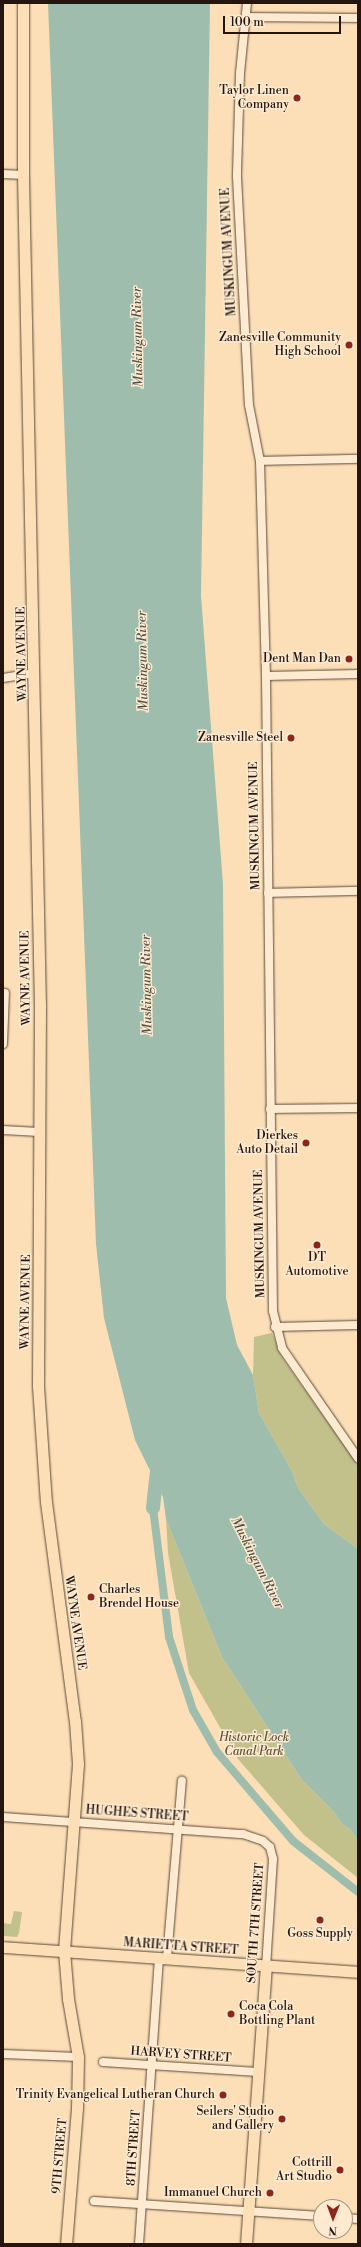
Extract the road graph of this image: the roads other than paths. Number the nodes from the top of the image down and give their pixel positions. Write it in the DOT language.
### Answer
graph roads {
  1 [pos="24,3"];
  2 [pos="247,3"];
  3 [pos="246,17"];
  4 [pos="358,18"];
  5 [pos="3,174"];
  6 [pos="23,175"];
  7 [pos="358,459"];
  8 [pos="260,460"];
  9 [pos="35,673"];
  10 [pos="358,674"];
  11 [pos="266,676"];
  12 [pos="3,678"];
  13 [pos="268,892"];
  14 [pos="358,892"];
  15 [pos="5,993"];
  16 [pos="3,1044"];
  17 [pos="358,1108"];
  18 [pos="270,1109"];
  19 [pos="3,1130"];
  20 [pos="39,1132"];
  21 [pos="358,1325"];
  22 [pos="275,1327"];
  23 [pos="358,1458"];
  24 [pos="182,1781"];
  25 [pos="3,1817"];
  26 [pos="73,1822"];
  27 [pos="178,1829"];
  28 [pos="268,1844"];
  29 [pos="3,1947"];
  30 [pos="64,1951"];
  31 [pos="163,1958"];
  32 [pos="266,1966"];
  33 [pos="358,1972"];
  34 [pos="3,2054"];
  35 [pos="78,2057"];
  36 [pos="103,2062"];
  37 [pos="151,2065"];
  38 [pos="258,2072"];
  39 [pos="94,2201"];
  40 [pos="142,2205"];
  41 [pos="248,2211"];
  42 [pos="313,2215"];
  43 [pos="66,2244"];
  44 [pos="139,2244"];
  45 [pos="246,2244"];
  1 -- 6 [label="main road, WAYNE AVENUE"];
  2 -- 3 [label="street, MUSKINGUM AVENUE"];
  3 -- 4 [label="street"];
  3 -- 8 [label="street, MUSKINGUM AVENUE"];
  5 -- 6 [label="street"];
  6 -- 9 [label="main road, WAYNE AVENUE"];
  7 -- 8 [label="street"];
  8 -- 11 [label="street, MUSKINGUM AVENUE"];
  9 -- 12 [label="street"];
  9 -- 20 [label="main road, WAYNE AVENUE"];
  10 -- 11 [label="street"];
  11 -- 13 [label="street, MUSKINGUM AVENUE"];
  13 -- 14 [label="street"];
  13 -- 18 [label="street, MUSKINGUM AVENUE"];
  15 -- 16 [label="street"];
  17 -- 18 [label="street"];
  18 -- 22 [label="street, MUSKINGUM AVENUE"];
  19 -- 20 [label="street"];
  20 -- 26 [label="main road, WAYNE AVENUE"];
  21 -- 22 [label="street"];
  22 -- 23 [label="street, MUSKINGUM AVENUE"];
  24 -- 27 [label="street, 8TH STREET"];
  25 -- 26 [label="street, HUGHES STREET"];
  26 -- 27 [label="street, HUGHES STREET"];
  26 -- 30 [label="main road, WAYNE AVENUE"];
  27 -- 28 [label="street, HUGHES STREET"];
  27 -- 31 [label="street, 8TH STREET"];
  28 -- 32 [label="street, SOUTH 7TH STREET"];
  29 -- 30 [label="main road, MARIETTA STREET"];
  30 -- 31 [label="main road, MARIETTA STREET"];
  30 -- 35 [label="main road, 9TH STREET"];
  31 -- 32 [label="main road, MARIETTA STREET"];
  31 -- 37 [label="street, 8TH STREET"];
  32 -- 33 [label="main road, MARIETTA STREET"];
  32 -- 38 [label="main road, SOUTH 7TH STREET"];
  34 -- 35 [label="street"];
  35 -- 43 [label="main road, 9TH STREET"];
  36 -- 37 [label="street, HARVEY STREET"];
  37 -- 38 [label="street, HARVEY STREET"];
  37 -- 40 [label="street, 8TH STREET"];
  38 -- 41 [label="main road, SOUTH 7TH STREET"];
  39 -- 40 [label="street"];
  40 -- 41 [label="street"];
  40 -- 44 [label="street, 8TH STREET"];
  41 -- 42 [label="street"];
  41 -- 45 [label="main road, SOUTH 7TH STREET"];
}
